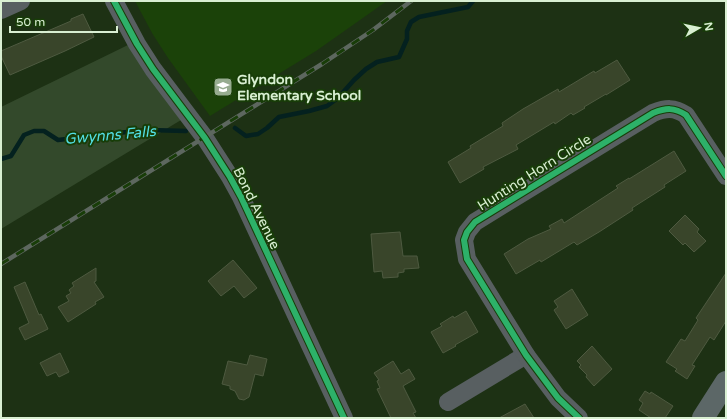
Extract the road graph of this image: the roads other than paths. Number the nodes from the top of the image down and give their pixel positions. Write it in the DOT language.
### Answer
graph roads {
  1 [pos="21,1"];
  2 [pos="114,1"];
  3 [pos="1,10"];
  4 [pos="726,176"];
  5 [pos="526,355"];
  6 [pos="726,382"];
  7 [pos="448,402"];
  8 [pos="344,418"];
  9 [pos="579,418"];
  10 [pos="703,418"];
  1 -- 3 [label="street"];
  2 -- 8 [label="street, Bond Avenue"];
  4 -- 5 [label="street, Hunting Horn Circle"];
  5 -- 7 [label="street"];
  5 -- 9 [label="street, Hunting Horn Circle"];
  6 -- 10 [label="main road"];
}
